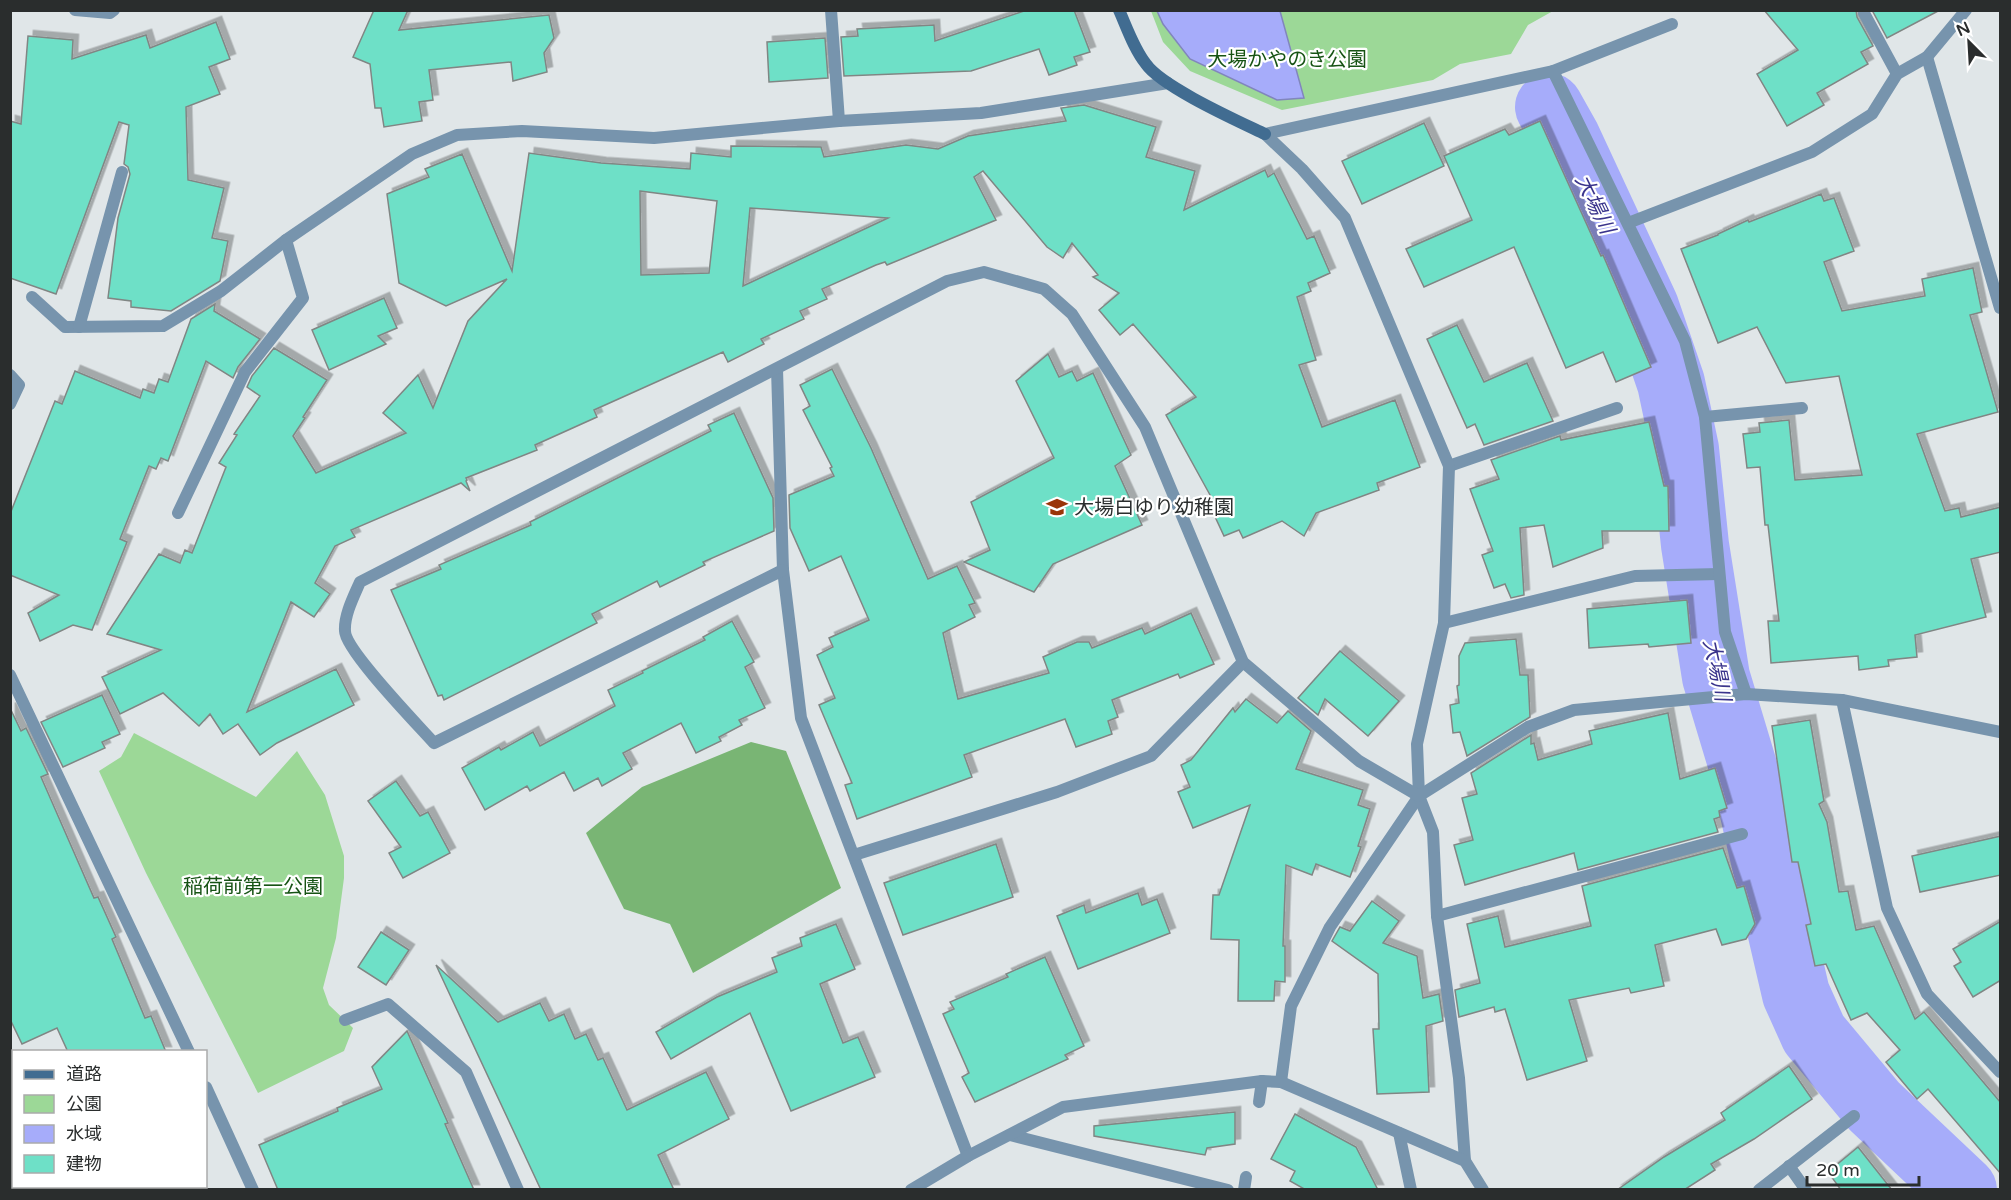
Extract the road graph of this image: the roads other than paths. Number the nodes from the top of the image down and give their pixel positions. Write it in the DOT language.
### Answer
graph roads {
  1 [pos="75,10"];
  2 [pos="114,10"];
  3 [pos="831,10"];
  4 [pos="1119,10"];
  5 [pos="1966,10"];
  6 [pos="1864,13"];
  7 [pos="1672,24"];
  8 [pos="1927,57"];
  9 [pos="1553,71"];
  10 [pos="1898,74"];
  11 [pos="1168,83"];
  12 [pos="839,121"];
  13 [pos="1265,134"];
  14 [pos="122,172"];
  15 [pos="1628,223"];
  16 [pos="286,240"];
  17 [pos="32,297"];
  18 [pos="2001,308"];
  19 [pos="79,327"];
  20 [pos="777,369"];
  21 [pos="10,375"];
  22 [pos="10,404"];
  23 [pos="1617,408"];
  24 [pos="1802,408"];
  25 [pos="1705,417"];
  26 [pos="1449,466"];
  27 [pos="178,513"];
  28 [pos="783,570"];
  29 [pos="1719,574"];
  30 [pos="1444,623"];
  31 [pos="1243,662"];
  32 [pos="10,675"];
  33 [pos="1746,694"];
  34 [pos="1842,700"];
  35 [pos="2001,732"];
  36 [pos="1419,796"];
  37 [pos="1742,834"];
  38 [pos="854,855"];
  39 [pos="1437,916"];
  40 [pos="345,1020"];
  41 [pos="188,1050"];
  42 [pos="2001,1072"];
  43 [pos="1262,1081"];
  44 [pos="1281,1082"];
  45 [pos="207,1089"];
  46 [pos="1259,1102"];
  47 [pos="1854,1116"];
  48 [pos="1399,1133"];
  49 [pos="1010,1135"];
  50 [pos="968,1156"];
  51 [pos="1465,1161"];
  52 [pos="1789,1166"];
  53 [pos="254,1190"];
  54 [pos="518,1190"];
  55 [pos="910,1190"];
  56 [pos="1228,1190"];
  57 [pos="1411,1190"];
  58 [pos="1483,1190"];
  59 [pos="1759,1190"];
  60 [pos="1806,1190"];
  1 -- 2 [label="street"];
  3 -- 12 [label="street"];
  4 -- 11 [label="street"];
  5 -- 8 [label="street"];
  6 -- 10 [label="street"];
  7 -- 9 [label="street"];
  8 -- 10 [label="street"];
  8 -- 18 [label="street"];
  9 -- 13 [label="street"];
  9 -- 15 [label="street"];
  10 -- 15 [label="street"];
  11 -- 12 [label="street"];
  11 -- 13 [label="street"];
  12 -- 16 [label="street"];
  13 -- 26 [label="street"];
  14 -- 19 [label="street"];
  15 -- 25 [label="street"];
  16 -- 19 [label="street"];
  16 -- 27 [label="street"];
  17 -- 19 [label="street"];
  20 -- 28 [label="street"];
  20 -- 28 [label="street"];
  20 -- 31 [label="street"];
  21 -- 22 [label="street"];
  23 -- 26 [label="street"];
  24 -- 25 [label="street"];
  25 -- 29 [label="street"];
  26 -- 30 [label="street"];
  28 -- 38 [label="street"];
  29 -- 30 [label="street"];
  29 -- 33 [label="street"];
  30 -- 36 [label="street"];
  31 -- 36 [label="street"];
  31 -- 38 [label="street"];
  32 -- 41 [label="street"];
  33 -- 34 [label="street"];
  33 -- 36 [label="street"];
  34 -- 35 [label="street"];
  34 -- 42 [label="street"];
  36 -- 39 [label="street"];
  36 -- 44 [label="street"];
  37 -- 39 [label="street"];
  38 -- 50 [label="street"];
  39 -- 51 [label="street"];
  40 -- 54 [label="street"];
  43 -- 44 [label="street"];
  43 -- 46 [label="street"];
  43 -- 49 [label="street"];
  44 -- 48 [label="street"];
  45 -- 53 [label="street"];
  47 -- 52 [label="street"];
  48 -- 51 [label="street"];
  48 -- 57 [label="street"];
  49 -- 50 [label="street"];
  49 -- 56 [label="street"];
  50 -- 55 [label="street"];
  51 -- 58 [label="street"];
  52 -- 59 [label="street"];
  52 -- 60 [label="street"];
}
